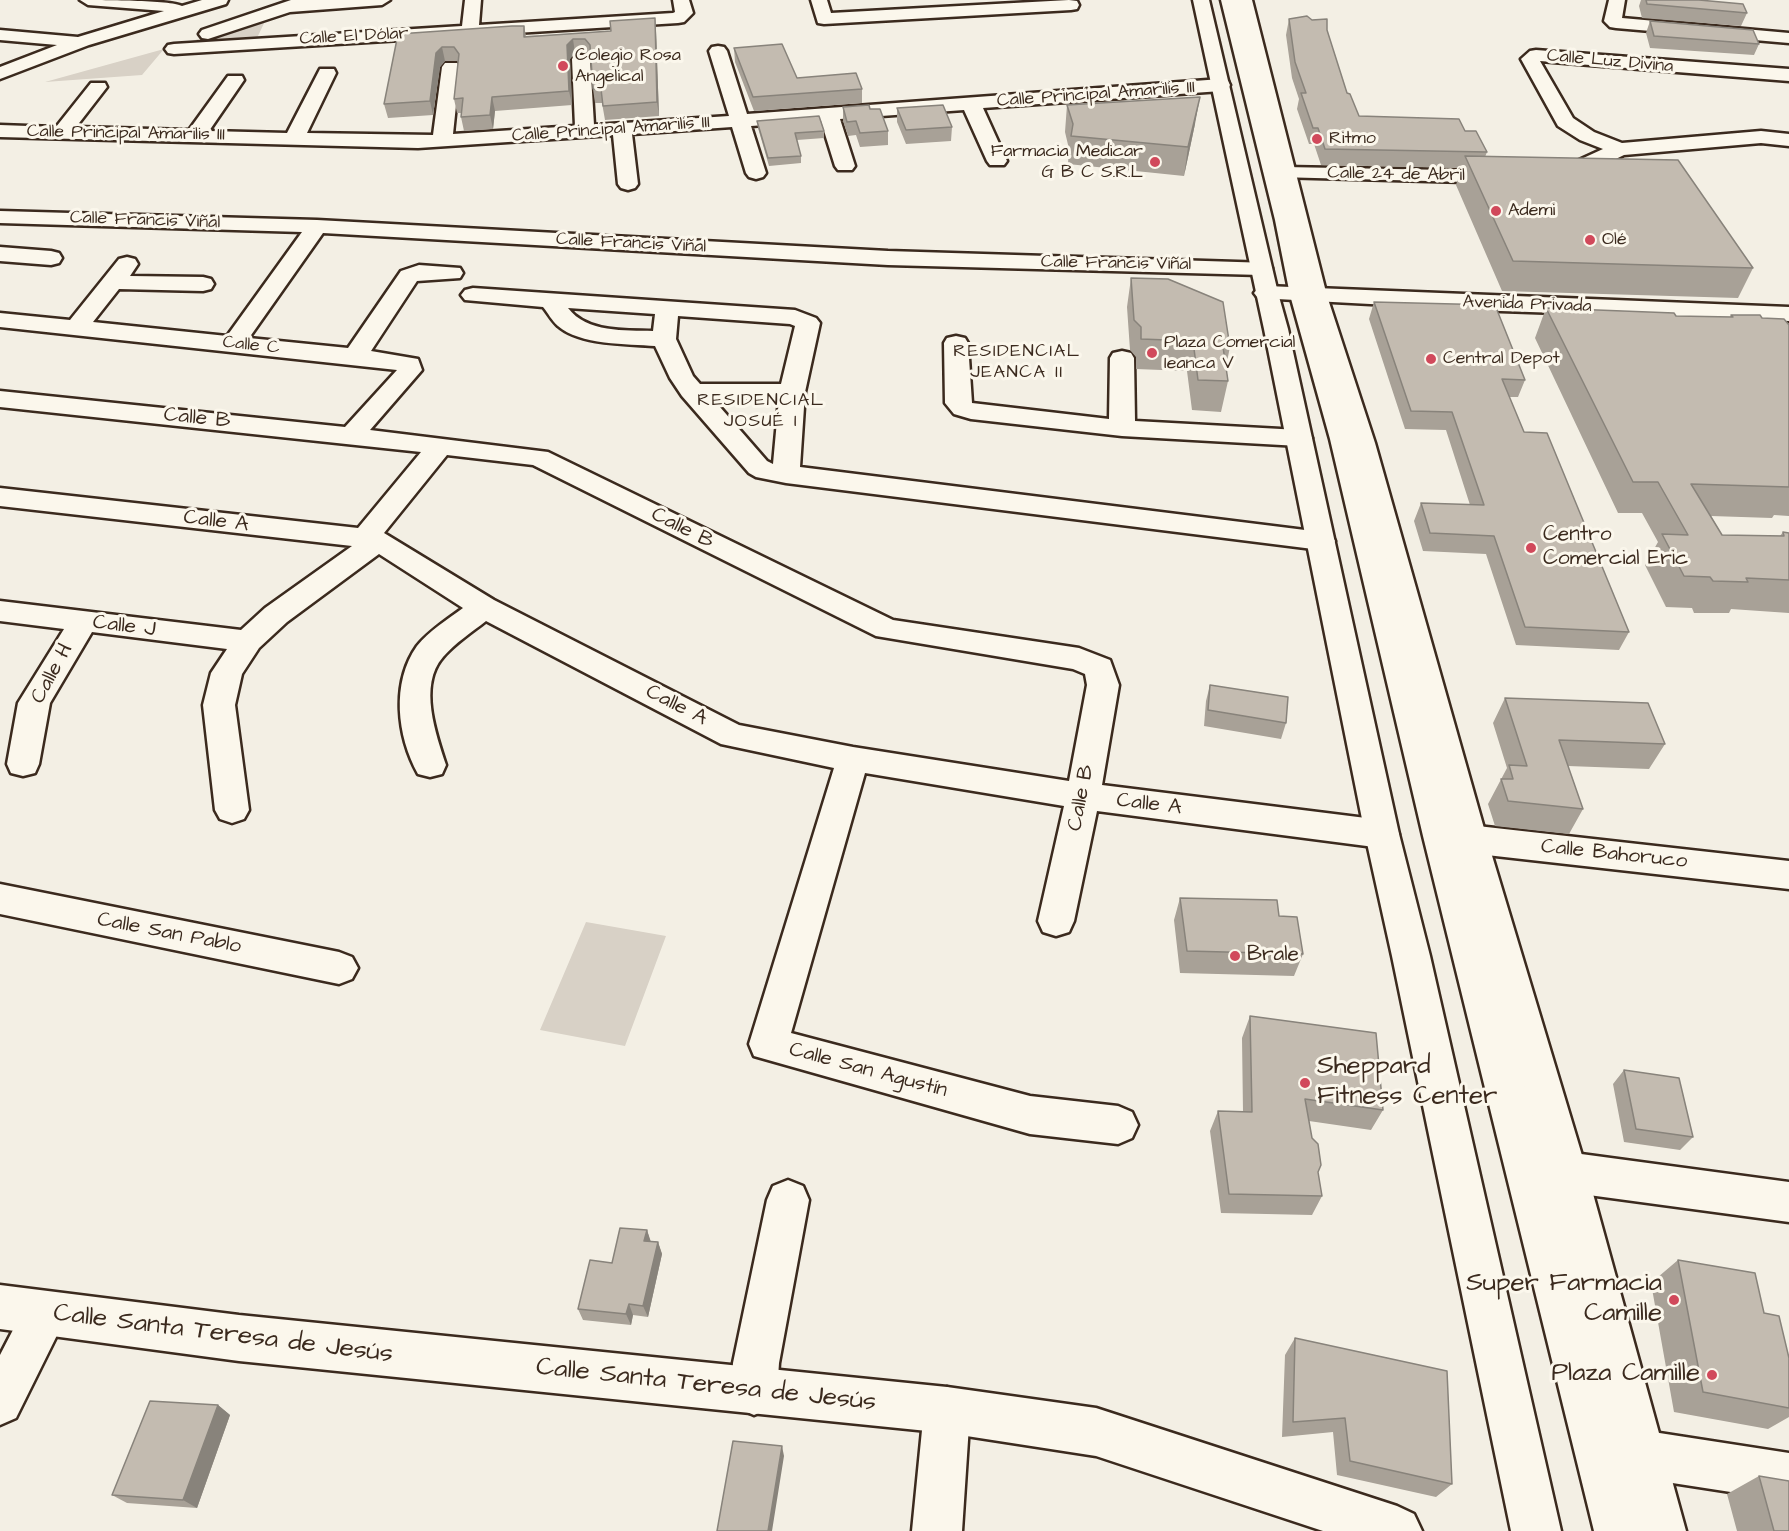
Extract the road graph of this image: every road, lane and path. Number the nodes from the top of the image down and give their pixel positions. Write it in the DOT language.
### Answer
graph roads {
  1 [pos="88,0"];
  2 [pos="220,0"];
  3 [pos="308,0"];
  4 [pos="473,0"];
  5 [pos="681,0"];
  6 [pos="960,0"];
  7 [pos="1201,0"];
  8 [pos="1229,0"];
  9 [pos="1245,0"];
  10 [pos="1617,0"];
  11 [pos="1025,4"];
  12 [pos="381,5"];
  13 [pos="1071,5"];
  14 [pos="193,8"];
  15 [pos="279,9"];
  16 [pos="821,9"];
  17 [pos="470,30"];
  18 [pos="0,35"];
  19 [pos="1789,38"];
  20 [pos="83,41"];
  21 [pos="260,42"];
  22 [pos="717,51"];
  23 [pos="581,59"];
  24 [pos="451,67"];
  25 [pos="0,73"];
  26 [pos="327,73"];
  27 [pos="1789,75"];
  28 [pos="235,81"];
  29 [pos="1221,85"];
  30 [pos="98,87"];
  31 [pos="971,104"];
  32 [pos="829,114"];
  33 [pos="738,121"];
  34 [pos="622,128"];
  35 [pos="0,131"];
  36 [pos="585,131"];
  37 [pos="62,132"];
  38 [pos="195,135"];
  39 [pos="294,139"];
  40 [pos="1789,140"];
  41 [pos="442,141"];
  42 [pos="1620,149"];
  43 [pos="997,161"];
  44 [pos="845,166"];
  45 [pos="756,173"];
  46 [pos="1284,173"];
  47 [pos="1518,177"];
  48 [pos="1540,178"];
  49 [pos="628,184"];
  50 [pos="0,217"];
  51 [pos="317,226"];
  52 [pos="0,254"];
  53 [pos="51,258"];
  54 [pos="452,273"];
  55 [pos="1263,281"];
  56 [pos="203,284"];
  57 [pos="1308,295"];
  58 [pos="473,296"];
  59 [pos="552,302"];
  60 [pos="667,309"];
  61 [pos="1789,314"];
  62 [pos="0,320"];
  63 [pos="76,328"];
  64 [pos="664,339"];
  65 [pos="956,343"];
  66 [pos="233,344"];
  67 [pos="355,356"];
  68 [pos="1122,358"];
  69 [pos="691,391"];
  70 [pos="792,392"];
  71 [pos="0,399"];
  72 [pos="1122,428"];
  73 [pos="351,435"];
  74 [pos="1299,438"];
  75 [pos="439,447"];
  76 [pos="786,475"];
  77 [pos="0,497"];
  78 [pos="372,539"];
  79 [pos="1320,541"];
  80 [pos="484,607"];
  81 [pos="0,611"];
  82 [pos="83,622"];
  83 [pos="248,641"];
  84 [pos="853,759"];
  85 [pos="23,764"];
  86 [pos="430,765"];
  87 [pos="1083,796"];
  88 [pos="232,810"];
  89 [pos="1382,834"];
  90 [pos="1455,838"];
  91 [pos="1789,875"];
  92 [pos="0,900"];
  93 [pos="1056,921"];
  94 [pos="339,968"];
  95 [pos="1118,1125"];
  96 [pos="1546,1169"];
  97 [pos="788,1200"];
  98 [pos="1789,1202"];
  99 [pos="0,1307"];
  100 [pos="45,1315"];
  101 [pos="754,1392"];
  102 [pos="0,1402"];
  103 [pos="948,1410"];
  104 [pos="1640,1454"];
  105 [pos="1789,1477"];
  106 [pos="937,1531"];
  107 [pos="1397,1531"];
  108 [pos="1536,1531"];
  109 [pos="1618,1531"];
  110 [pos="1661,1531"];
  1 -- 14 [label="street"];
  2 -- 14 [label="street"];
  3 -- 15 [label="street"];
  4 -- 17 [label="street"];
  5 -- 17 [label="street, Calle El Dólar"];
  6 -- 16 [label="street"];
  7 -- 29 [label="street"];
  8 -- 57 [label="street"];
  9 -- 46 [label="street"];
  10 -- 19 [label="street"];
  11 -- 13 [label="street"];
  11 -- 16 [label="street"];
  12 -- 15 [label="street"];
  14 -- 20 [label="street"];
  15 -- 21 [label="street"];
  15 -- 21 [label="street, Calle El Dólar"];
  17 -- 21 [label="street, Calle El Dólar"];
  18 -- 20 [label="street"];
  20 -- 25 [label="street"];
  22 -- 33 [label="street"];
  23 -- 36 [label="street"];
  24 -- 41 [label="street"];
  26 -- 39 [label="street"];
  27 -- 42 [label="street, Calle Luz Divina"];
  28 -- 38 [label="street"];
  29 -- 31 [label="street, Calle Principal Amarilis III"];
  29 -- 55 [label="street"];
  30 -- 37 [label="street"];
  31 -- 32 [label="street, Calle Principal Amarilis III"];
  31 -- 43 [label="street"];
  32 -- 33 [label="street, Calle Principal Amarilis III"];
  32 -- 44 [label="street"];
  33 -- 34 [label="street, Calle Principal Amarilis III"];
  33 -- 45 [label="street"];
  34 -- 36 [label="street, Calle Principal Amarilis III"];
  34 -- 49 [label="street"];
  35 -- 37 [label="street, Calle Principal Amarilis III"];
  36 -- 41 [label="street, Calle Principal Amarilis III"];
  37 -- 38 [label="street, Calle Principal Amarilis III"];
  38 -- 39 [label="street, Calle Principal Amarilis III"];
  39 -- 41 [label="street, Calle Principal Amarilis III"];
  40 -- 42 [label="street"];
  42 -- 48 [label="street"];
  46 -- 47 [label="street, Calle 24 de Abril"];
  46 -- 57 [label="street"];
  50 -- 51 [label="street, Calle Francis Viñal"];
  51 -- 55 [label="street, Calle Francis Viñal"];
  51 -- 66 [label="street"];
  52 -- 53 [label="street"];
  54 -- 67 [label="street"];
  55 -- 57 [label="street, Avenida Privada"];
  55 -- 74 [label="street"];
  56 -- 63 [label="street"];
  57 -- 61 [label="street, Avenida Privada"];
  57 -- 90 [label="street"];
  58 -- 59 [label="street"];
  59 -- 60 [label="street"];
  59 -- 64 [label="street"];
  60 -- 64 [label="street"];
  60 -- 70 [label="street"];
  62 -- 63 [label="street, Calle C"];
  63 -- 66 [label="street, Calle C"];
  64 -- 69 [label="street"];
  65 -- 72 [label="street"];
  66 -- 67 [label="street, Calle C"];
  67 -- 73 [label="street, Calle C"];
  68 -- 72 [label="street"];
  69 -- 70 [label="street"];
  69 -- 76 [label="street"];
  70 -- 76 [label="street"];
  71 -- 73 [label="street, Calle B"];
  72 -- 74 [label="street"];
  73 -- 75 [label="street, Calle B"];
  74 -- 79 [label="street"];
  75 -- 78 [label="street"];
  75 -- 87 [label="street, Calle B"];
  76 -- 79 [label="street"];
  77 -- 78 [label="street, Calle A"];
  78 -- 80 [label="street, Calle A"];
  78 -- 83 [label="street"];
  79 -- 89 [label="street"];
  80 -- 84 [label="street, Calle A"];
  80 -- 86 [label="street"];
  81 -- 82 [label="street, Calle J"];
  82 -- 83 [label="street, Calle J"];
  82 -- 85 [label="street, Calle H"];
  83 -- 88 [label="street"];
  84 -- 87 [label="street, Calle A"];
  84 -- 95 [label="street, Calle San Agustín"];
  87 -- 89 [label="street, Calle A"];
  87 -- 93 [label="street, Calle B"];
  89 -- 108 [label="street"];
  90 -- 91 [label="street, Calle Bahoruco"];
  90 -- 96 [label="street"];
  92 -- 94 [label="street, Calle San Pablo"];
  96 -- 98 [label="street"];
  96 -- 104 [label="street"];
  96 -- 109 [label="street"];
  97 -- 101 [label="street"];
  99 -- 100 [label="street, Calle Santa Teresa de Jesús"];
  100 -- 101 [label="street, Calle Santa Teresa de Jesús"];
  100 -- 102 [label="street"];
  101 -- 103 [label="street, Calle Santa Teresa de Jesús"];
  103 -- 106 [label="street"];
  103 -- 107 [label="street, Calle Santa Teresa de Jesús"];
  104 -- 105 [label="street"];
  104 -- 110 [label="street"];
}
